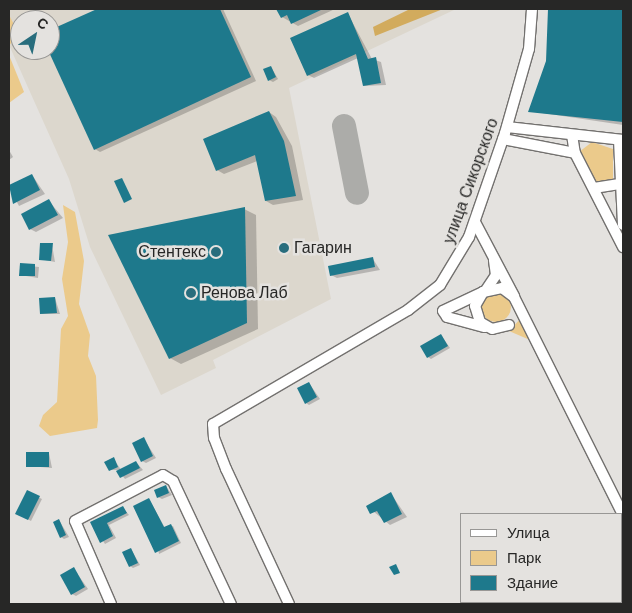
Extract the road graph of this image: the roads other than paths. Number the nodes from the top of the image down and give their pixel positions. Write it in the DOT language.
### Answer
graph roads {
  1 [pos="532,9"];
  2 [pos="507,127"];
  3 [pos="572,135"];
  4 [pos="503,139"];
  5 [pos="621,140"];
  6 [pos="575,153"];
  7 [pos="618,184"];
  8 [pos="594,188"];
  9 [pos="475,222"];
  10 [pos="623,225"];
  11 [pos="623,247"];
  12 [pos="492,255"];
  13 [pos="484,291"];
  14 [pos="514,297"];
  15 [pos="509,325"];
  16 [pos="486,327"];
  17 [pos="622,513"];
  18 [pos="111,604"];
  19 [pos="231,604"];
  20 [pos="290,604"];
  1 -- 2 [label="street, улица Сикорского"];
  2 -- 3 [label="street"];
  2 -- 4 [label="street, улица Сикорского"];
  3 -- 5 [label="street"];
  3 -- 6 [label="street"];
  4 -- 6 [label="street"];
  4 -- 9 [label="street, улица Сикорского"];
  5 -- 7 [label="street"];
  6 -- 8 [label="street"];
  7 -- 8 [label="street"];
  7 -- 10 [label="street"];
  8 -- 11 [label="street"];
  9 -- 12 [label="street"];
  9 -- 20 [label="street, улица Сикорского"];
  12 -- 13 [label="street"];
  12 -- 14 [label="street"];
  13 -- 14 [label="street"];
  13 -- 16 [label="street"];
  13 -- 16 [label="street"];
  14 -- 17 [label="street"];
  15 -- 16 [label="street"];
  18 -- 19 [label="street"];
}
